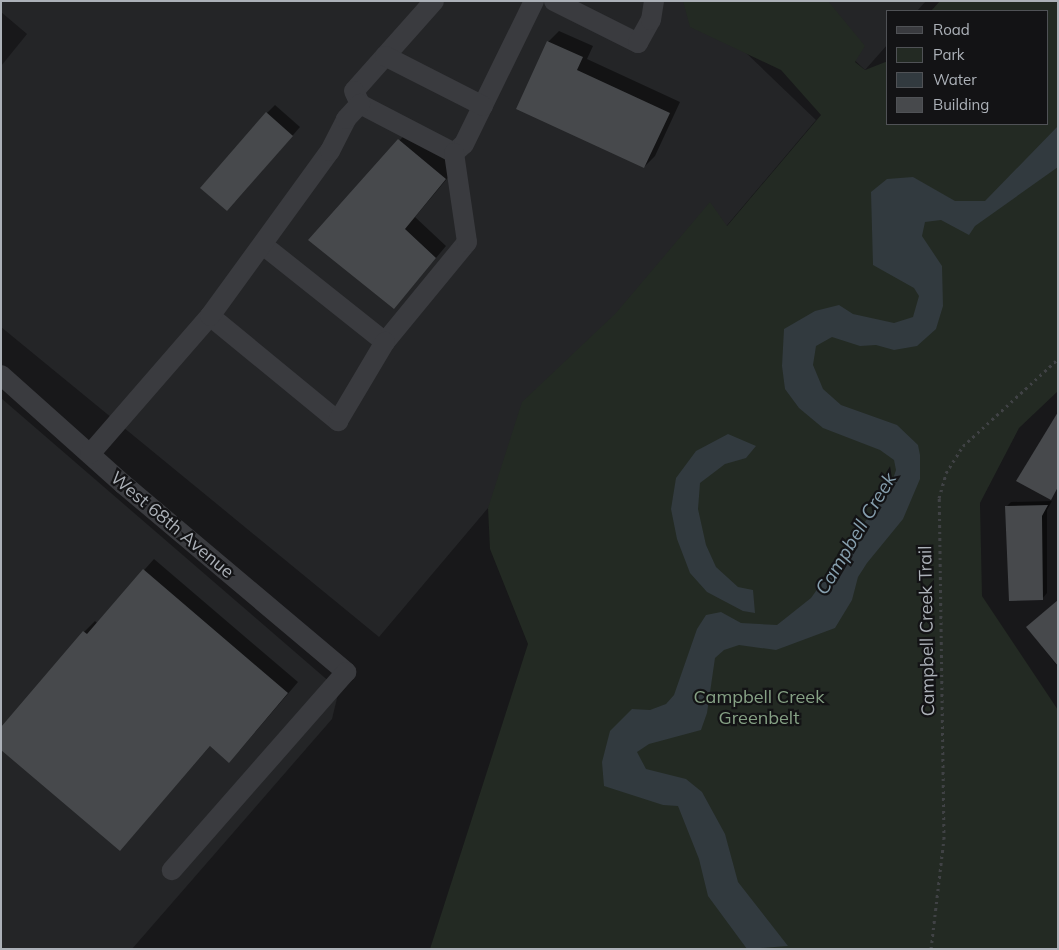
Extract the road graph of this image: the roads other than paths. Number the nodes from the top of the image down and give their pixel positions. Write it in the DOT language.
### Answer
graph roads {
  1 [pos="434,1"];
  2 [pos="534,1"];
  3 [pos="554,1"];
  4 [pos="654,1"];
  5 [pos="386,56"];
  6 [pos="360,104"];
  7 [pos="482,106"];
  8 [pos="454,153"];
  9 [pos="263,245"];
  10 [pos="210,316"];
  11 [pos="386,342"];
  12 [pos="1,375"];
  13 [pos="90,454"];
  14 [pos="172,870"];
  1 -- 5 [label="street"];
  2 -- 7 [label="street"];
  3 -- 4 [label="street"];
  5 -- 6 [label="street"];
  5 -- 7 [label="street"];
  6 -- 8 [label="street"];
  6 -- 9 [label="street"];
  7 -- 8 [label="street"];
  8 -- 11 [label="street"];
  9 -- 10 [label="street"];
  9 -- 11 [label="street"];
  10 -- 11 [label="street"];
  10 -- 13 [label="street"];
  12 -- 13 [label="street, West 68th Avenue"];
  13 -- 14 [label="street, West 68th Avenue"];
}
